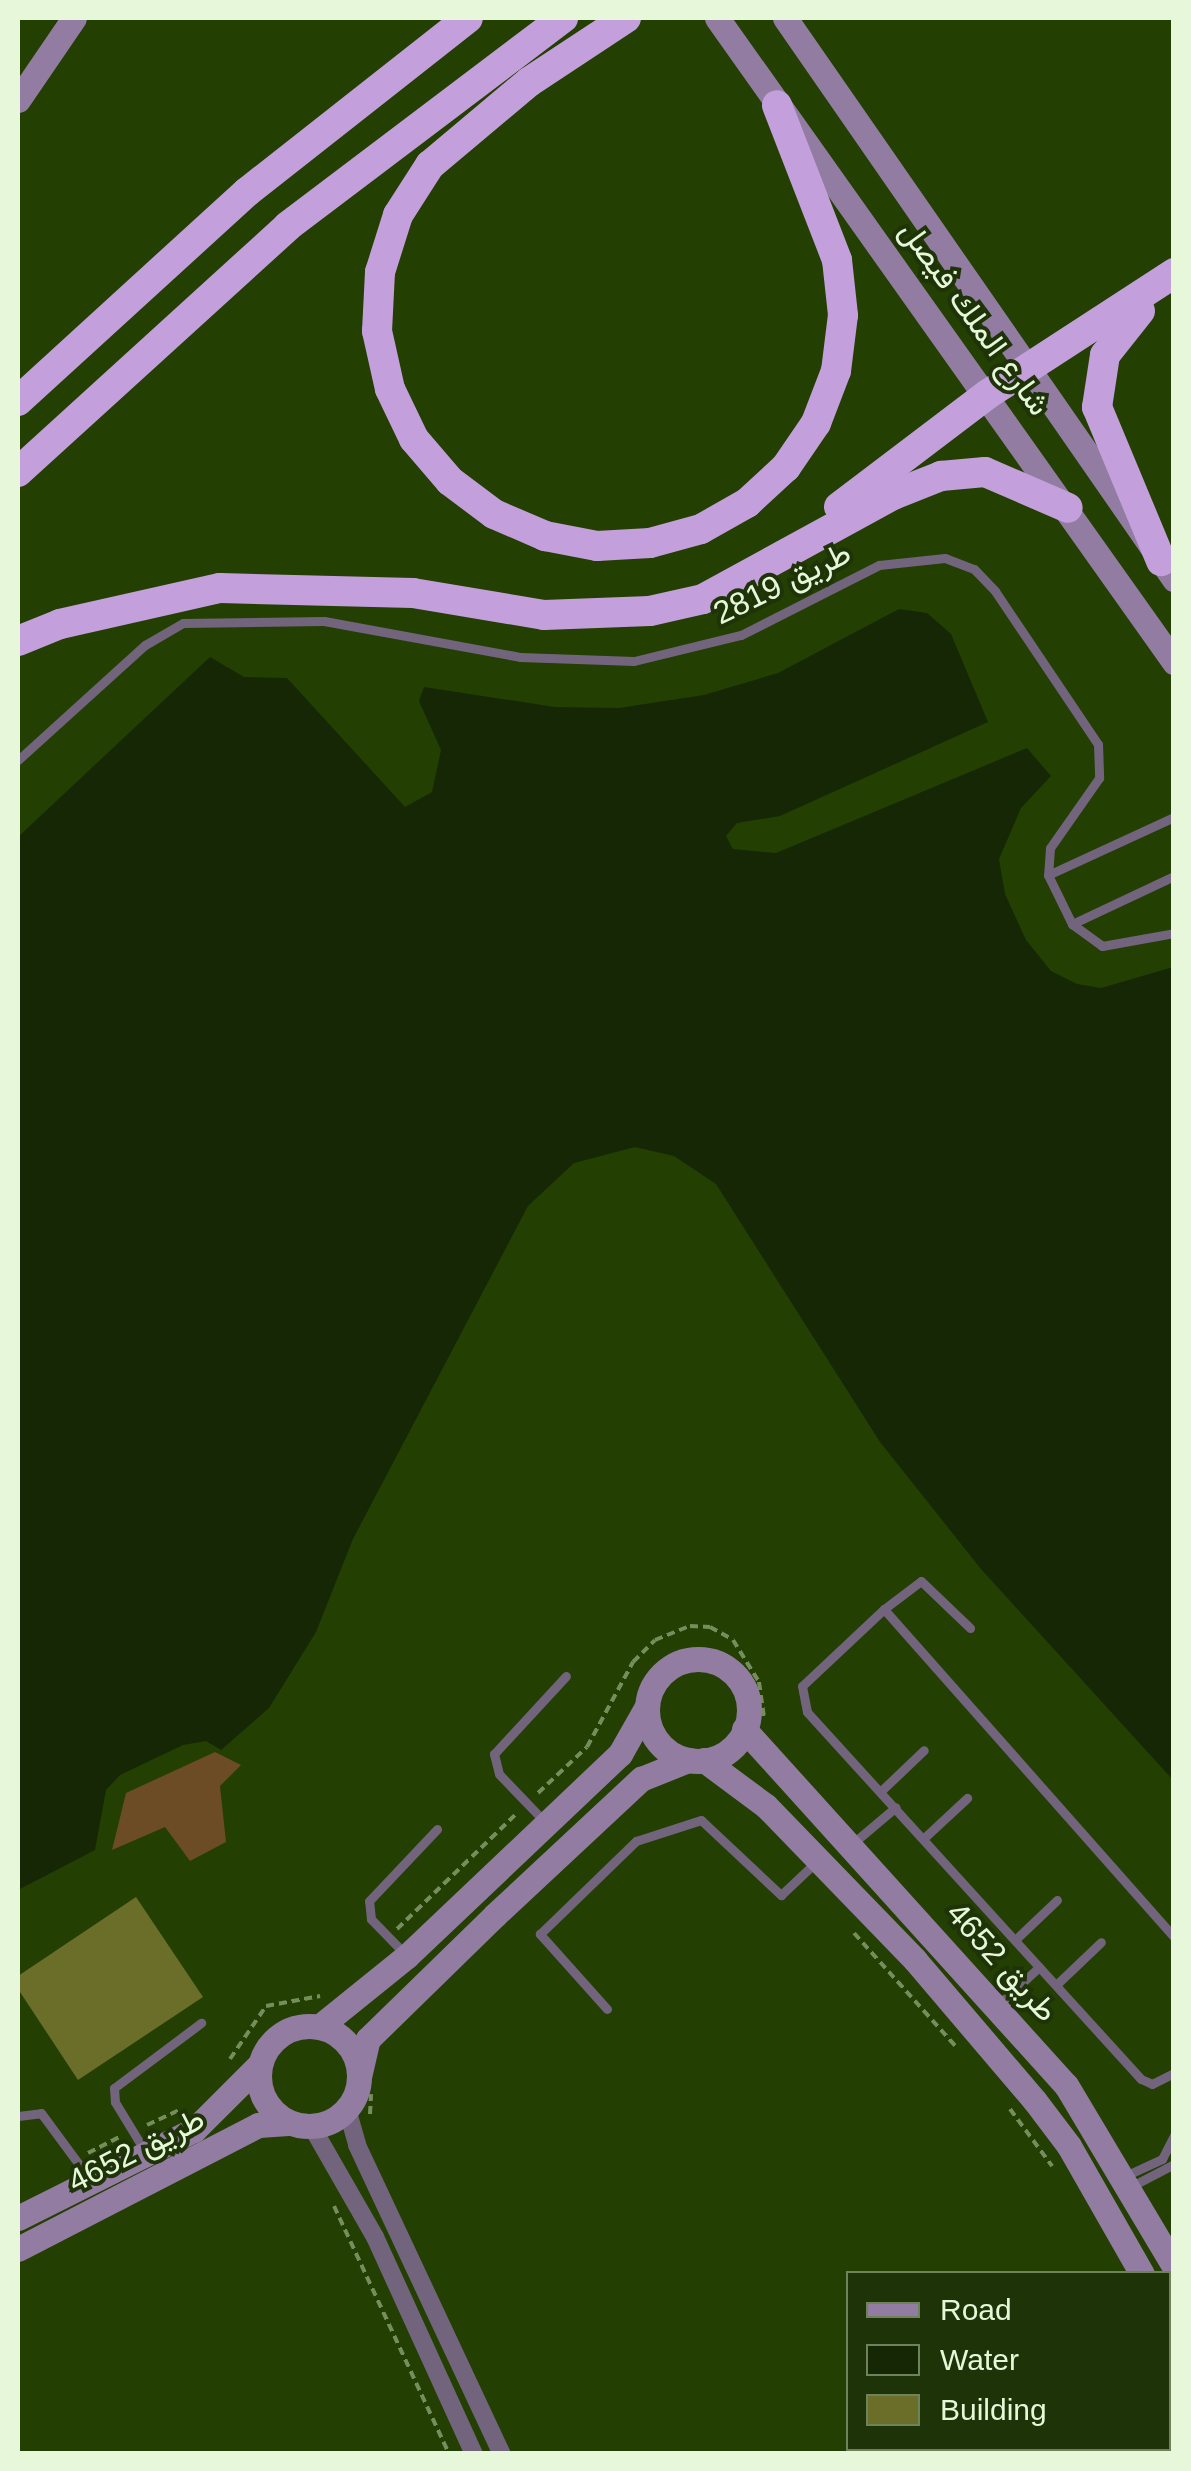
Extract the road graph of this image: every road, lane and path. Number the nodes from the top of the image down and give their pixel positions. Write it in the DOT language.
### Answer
graph roads {
  1 [pos="74,18"];
  2 [pos="468,18"];
  3 [pos="563,18"];
  4 [pos="626,18"];
  5 [pos="717,18"];
  6 [pos="785,18"];
  7 [pos="18,100"];
  8 [pos="778,106"];
  9 [pos="1174,275"];
  10 [pos="1030,368"];
  11 [pos="988,394"];
  12 [pos="18,401"];
  13 [pos="18,472"];
  14 [pos="1068,508"];
  15 [pos="757,569"];
  16 [pos="1167,570"];
  17 [pos="18,641"];
  18 [pos="1174,662"];
  19 [pos="18,760"];
  20 [pos="1174,817"];
  21 [pos="1048,875"];
  22 [pos="1174,876"];
  23 [pos="1072,924"];
  24 [pos="1174,932"];
  25 [pos="884,1609"];
  26 [pos="970,1628"];
  27 [pos="566,1676"];
  28 [pos="646,1708"];
  29 [pos="744,1730"];
  30 [pos="774,1733"];
  31 [pos="924,1750"];
  32 [pos="696,1760"];
  33 [pos="881,1791"];
  34 [pos="968,1798"];
  35 [pos="527,1803"];
  36 [pos="896,1807"];
  37 [pos="547,1824"];
  38 [pos="437,1829"];
  39 [pos="924,1838"];
  40 [pos="851,1846"];
  41 [pos="817,1860"];
  42 [pos="1057,1900"];
  43 [pos="841,1918"];
  44 [pos="1174,1938"];
  45 [pos="1015,1940"];
  46 [pos="1101,1942"];
  47 [pos="397,1946"];
  48 [pos="1040,1967"];
  49 [pos="1056,1985"];
  50 [pos="333,1993"];
  51 [pos="998,2004"];
  52 [pos="607,2009"];
  53 [pos="201,2024"];
  54 [pos="320,2027"];
  55 [pos="963,2054"];
  56 [pos="260,2064"];
  57 [pos="225,2069"];
  58 [pos="1174,2073"];
  59 [pos="367,2076"];
  60 [pos="998,2094"];
  61 [pos="185,2107"];
  62 [pos="347,2109"];
  63 [pos="18,2116"];
  64 [pos="300,2125"];
  65 [pos="369,2126"];
  66 [pos="133,2131"];
  67 [pos="1174,2136"];
  68 [pos="147,2155"];
  69 [pos="76,2159"];
  70 [pos="1171,2163"];
  71 [pos="91,2180"];
  72 [pos="1064,2182"];
  73 [pos="1126,2182"];
  74 [pos="332,2202"];
  75 [pos="18,2218"];
  76 [pos="18,2248"];
  77 [pos="1174,2266"];
  78 [pos="1140,2271"];
  79 [pos="449,2454"];
  80 [pos="474,2454"];
  81 [pos="502,2454"];
  1 -- 7 [label="street"];
  2 -- 12 [label="highway"];
  3 -- 13 [label="highway"];
  4 -- 8 [label="highway"];
  5 -- 8 [label="street, شارع الملك فيصل"];
  6 -- 10 [label="street, شارع الملك فيصل"];
  8 -- 11 [label="street, شارع الملك فيصل"];
  9 -- 10 [label="highway"];
  9 -- 16 [label="highway"];
  10 -- 11 [label="highway"];
  10 -- 16 [label="street, شارع الملك فيصل"];
  11 -- 14 [label="street, شارع الملك فيصل"];
  11 -- 15 [label="highway"];
  14 -- 15 [label="highway"];
  14 -- 18 [label="street, شارع الملك فيصل"];
  15 -- 17 [label="highway"];
  19 -- 21 [label="lane, طريق 2819"];
  20 -- 21 [label="lane"];
  21 -- 23 [label="lane"];
  22 -- 23 [label="lane"];
  23 -- 24 [label="lane"];
  25 -- 26 [label="lane"];
  25 -- 33 [label="lane"];
  25 -- 44 [label="lane"];
  27 -- 35 [label="lane"];
  28 -- 29 [label="street"];
  28 -- 32 [label="street"];
  28 -- 37 [label="street"];
  29 -- 32 [label="street"];
  29 -- 40 [label="street, طريق 4652"];
  30 -- 35 [label="path"];
  31 -- 33 [label="lane"];
  32 -- 41 [label="street, طريق 4652"];
  32 -- 59 [label="street"];
  33 -- 36 [label="lane"];
  34 -- 39 [label="lane"];
  35 -- 37 [label="lane"];
  35 -- 47 [label="path"];
  36 -- 39 [label="lane"];
  36 -- 40 [label="lane"];
  37 -- 47 [label="street"];
  38 -- 47 [label="lane"];
  39 -- 45 [label="lane"];
  40 -- 51 [label="street, طريق 4652"];
  41 -- 52 [label="lane"];
  41 -- 78 [label="street, طريق 4652"];
  42 -- 45 [label="lane"];
  43 -- 55 [label="path"];
  45 -- 48 [label="lane"];
  46 -- 49 [label="lane"];
  47 -- 54 [label="street"];
  48 -- 49 [label="lane"];
  48 -- 51 [label="lane"];
  49 -- 58 [label="lane"];
  50 -- 57 [label="path"];
  51 -- 73 [label="street, طريق 4652"];
  53 -- 66 [label="lane"];
  54 -- 56 [label="street"];
  54 -- 59 [label="street"];
  56 -- 64 [label="street"];
  56 -- 68 [label="street, طريق 4652"];
  59 -- 62 [label="street"];
  59 -- 65 [label="path"];
  60 -- 72 [label="path"];
  61 -- 66 [label="path"];
  62 -- 64 [label="street"];
  62 -- 81 [label="street"];
  63 -- 69 [label="lane"];
  64 -- 76 [label="street, طريق 4652"];
  64 -- 80 [label="street"];
  66 -- 68 [label="lane"];
  66 -- 69 [label="path"];
  67 -- 70 [label="lane"];
  68 -- 71 [label="street, طريق 4652"];
  69 -- 71 [label="lane"];
  70 -- 73 [label="lane"];
  71 -- 75 [label="street, طريق 4652"];
  73 -- 77 [label="street, طريق 4652"];
  74 -- 79 [label="path"];
}
